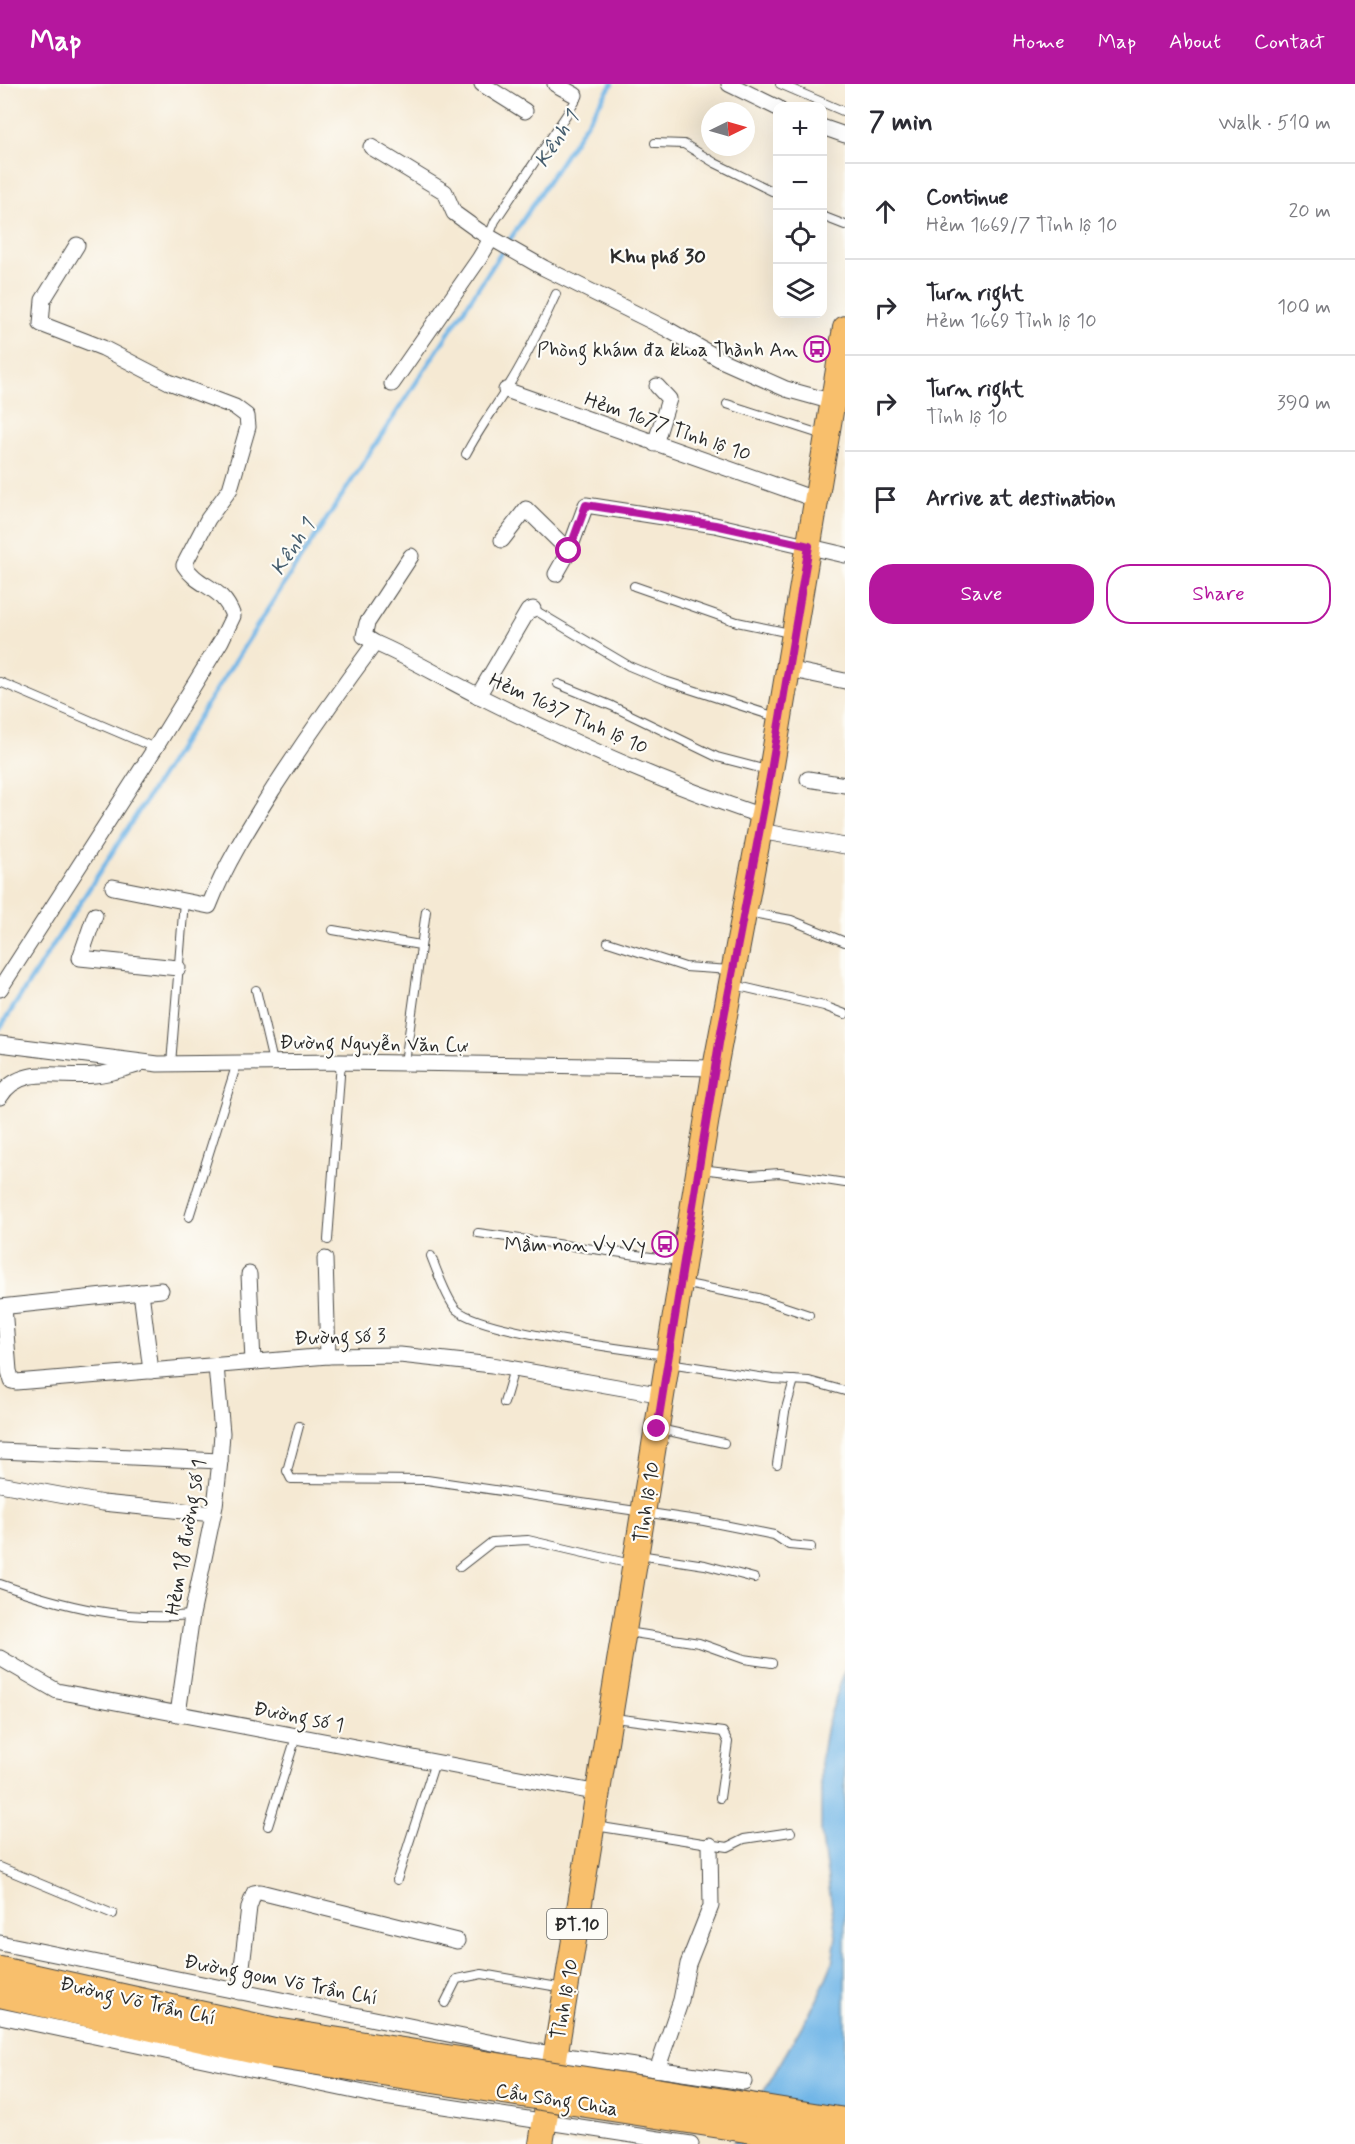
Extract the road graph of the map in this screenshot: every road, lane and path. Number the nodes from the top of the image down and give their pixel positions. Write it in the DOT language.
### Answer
graph roads {
  1 [pos="482,84"];
  2 [pos="555,84"];
  3 [pos="729,84"];
  4 [pos="780,84"];
  5 [pos="574,95"];
  6 [pos="773,106"];
  7 [pos="525,111"];
  8 [pos="845,112"];
  9 [pos="827,129"];
  10 [pos="845,135"];
  11 [pos="656,143"];
  12 [pos="370,147"];
  13 [pos="773,192"];
  14 [pos="827,218"];
  15 [pos="845,225"];
  16 [pos="490,236"];
  17 [pos="77,246"];
  18 [pos="556,294"];
  19 [pos="845,328"];
  20 [pos="392,384"];
  21 [pos="657,386"];
  22 [pos="506,390"];
  23 [pos="837,396"];
  24 [pos="727,404"];
  25 [pos="827,436"];
  26 [pos="655,444"];
  27 [pos="466,454"];
  28 [pos="817,500"];
  29 [pos="502,540"];
  30 [pos="809,546"];
  31 [pos="569,551"];
  32 [pos="845,555"];
  33 [pos="411,556"];
  34 [pos="556,574"];
  35 [pos="634,586"];
  36 [pos="533,609"];
  37 [pos="794,634"];
  38 [pos="370,640"];
  39 [pos="788,669"];
  40 [pos="845,681"];
  41 [pos="0,682"];
  42 [pos="558,684"];
  43 [pos="478,696"];
  44 [pos="780,718"];
  45 [pos="155,748"];
  46 [pos="771,771"];
  47 [pos="808,779"];
  48 [pos="845,785"];
  49 [pos="761,823"];
  50 [pos="845,846"];
  51 [pos="112,887"];
  52 [pos="183,901"];
  53 [pos="426,911"];
  54 [pos="744,911"];
  55 [pos="95,915"];
  56 [pos="333,930"];
  57 [pos="608,942"];
  58 [pos="845,942"];
  59 [pos="420,945"];
  60 [pos="178,968"];
  61 [pos="731,977"];
  62 [pos="0,989"];
  63 [pos="256,990"];
  64 [pos="845,1014"];
  65 [pos="0,1044"];
  66 [pos="273,1062"];
  67 [pos="340,1062"];
  68 [pos="237,1063"];
  69 [pos="405,1063"];
  70 [pos="142,1064"];
  71 [pos="171,1064"];
  72 [pos="715,1068"];
  73 [pos="0,1097"];
  74 [pos="699,1168"];
  75 [pos="845,1183"];
  76 [pos="189,1218"];
  77 [pos="478,1233"];
  78 [pos="327,1240"];
  79 [pos="431,1256"];
  80 [pos="325,1259"];
  81 [pos="683,1272"];
  82 [pos="249,1274"];
  83 [pos="161,1290"];
  84 [pos="141,1292"];
  85 [pos="2,1307"];
  86 [pos="809,1316"];
  87 [pos="328,1356"];
  88 [pos="669,1359"];
  89 [pos="254,1362"];
  90 [pos="216,1366"];
  91 [pos="514,1369"];
  92 [pos="151,1371"];
  93 [pos="794,1380"];
  94 [pos="845,1392"];
  95 [pos="663,1395"];
  96 [pos="504,1403"];
  97 [pos="299,1426"];
  98 [pos="657,1429"];
  99 [pos="724,1443"];
  100 [pos="0,1450"];
  101 [pos="220,1461"];
  102 [pos="777,1464"];
  103 [pos="0,1484"];
  104 [pos="213,1514"];
  105 [pos="644,1514"];
  106 [pos="811,1547"];
  107 [pos="637,1560"];
  108 [pos="460,1567"];
  109 [pos="754,1578"];
  110 [pos="0,1584"];
  111 [pos="192,1615"];
  112 [pos="625,1631"];
  113 [pos="0,1658"];
  114 [pos="772,1663"];
  115 [pos="178,1714"];
  116 [pos="612,1718"];
  117 [pos="296,1737"];
  118 [pos="435,1762"];
  119 [pos="599,1793"];
  120 [pos="720,1798"];
  121 [pos="268,1826"];
  122 [pos="593,1826"];
  123 [pos="791,1832"];
  124 [pos="710,1845"];
  125 [pos="0,1867"];
  126 [pos="397,1880"];
  127 [pos="113,1914"];
  128 [pos="457,1941"];
  129 [pos="0,1944"];
  130 [pos="0,1970"];
  131 [pos="565,1988"];
  132 [pos="239,1992"];
  133 [pos="0,1994"];
  134 [pos="445,2003"];
  135 [pos="0,2016"];
  136 [pos="275,2043"];
  137 [pos="554,2055"];
  138 [pos="657,2070"];
  139 [pos="744,2082"];
  140 [pos="845,2121"];
  141 [pos="542,2134"];
  142 [pos="691,2144"];
  143 [pos="842,2144"];
  1 -- 7 [label="street"];
  2 -- 5 [label="street"];
  3 -- 6 [label="street"];
  4 -- 8 [label="lane"];
  5 -- 16 [label="lane"];
  9 -- 10 [label="street"];
  11 -- 13 [label="lane"];
  12 -- 16 [label="street"];
  14 -- 15 [label="lane"];
  16 -- 20 [label="street"];
  16 -- 23 [label="street"];
  17 -- 45 [label="street"];
  18 -- 22 [label="lane"];
  19 -- 23 [label="main road, Tỉnh lộ 10 / ĐT.10"];
  21 -- 26 [label="street"];
  22 -- 26 [label="street, Hẻm 1677 Tỉnh lộ 10"];
  22 -- 27 [label="lane"];
  23 -- 25 [label="main road, Tỉnh lộ 10 / ĐT.10"];
  24 -- 25 [label="lane"];
  25 -- 28 [label="main road, Tỉnh lộ 10 / ĐT.10"];
  26 -- 28 [label="street, Hẻm 1677 Tỉnh lộ 10"];
  28 -- 30 [label="main road, Tỉnh lộ 10 / ĐT.10"];
  29 -- 31 [label="street"];
  30 -- 31 [label="street"];
  30 -- 32 [label="street"];
  30 -- 37 [label="main road, Tỉnh lộ 10 / ĐT.10"];
  31 -- 34 [label="street"];
  33 -- 38 [label="street"];
  35 -- 37 [label="lane"];
  36 -- 43 [label="street"];
  36 -- 44 [label="lane"];
  37 -- 39 [label="main road, Tỉnh lộ 10 / ĐT.10"];
  38 -- 43 [label="street, Hẻm 1637 Tỉnh lộ 10"];
  38 -- 52 [label="street"];
  39 -- 40 [label="street"];
  39 -- 44 [label="main road, Tỉnh lộ 10 / ĐT.10"];
  41 -- 45 [label="lane"];
  42 -- 46 [label="lane"];
  43 -- 49 [label="street, Hẻm 1637 Tỉnh lộ 10"];
  44 -- 46 [label="main road, Tỉnh lộ 10 / ĐT.10"];
  45 -- 62 [label="street"];
  46 -- 49 [label="main road, Tỉnh lộ 10 / ĐT.10"];
  47 -- 48 [label="street"];
  49 -- 50 [label="street, Hẻm 1637 Tỉnh lộ 10"];
  49 -- 54 [label="main road, Tỉnh lộ 10 / ĐT.10"];
  51 -- 52 [label="street"];
  52 -- 60 [label="lane"];
  53 -- 59 [label="lane"];
  54 -- 58 [label="lane"];
  54 -- 61 [label="main road, Tỉnh lộ 10 / ĐT.10"];
  55 -- 60 [label="street"];
  56 -- 59 [label="lane"];
  57 -- 61 [label="lane"];
  59 -- 69 [label="lane"];
  60 -- 71 [label="lane"];
  61 -- 64 [label="lane"];
  61 -- 72 [label="main road, Tỉnh lộ 10 / ĐT.10"];
  63 -- 66 [label="lane"];
  65 -- 70 [label="street, Đường Nguyễn Văn Cự"];
  66 -- 67 [label="street, Đường Nguyễn Văn Cự"];
  66 -- 68 [label="street, Đường Nguyễn Văn Cự"];
  67 -- 69 [label="street, Đường Nguyễn Văn Cự"];
  67 -- 78 [label="lane"];
  68 -- 71 [label="street, Đường Nguyễn Văn Cự"];
  68 -- 76 [label="lane"];
  69 -- 72 [label="street, Đường Nguyễn Văn Cự"];
  70 -- 71 [label="street, Đường Nguyễn Văn Cự"];
  70 -- 73 [label="street"];
  72 -- 74 [label="main road, Tỉnh lộ 10 / ĐT.10"];
  74 -- 75 [label="lane"];
  74 -- 81 [label="main road, Tỉnh lộ 10 / ĐT.10"];
  77 -- 81 [label="lane"];
  79 -- 88 [label="lane"];
  80 -- 87 [label="street"];
  81 -- 86 [label="lane"];
  81 -- 88 [label="main road, Tỉnh lộ 10 / ĐT.10"];
  82 -- 89 [label="street"];
  83 -- 84 [label="street"];
  84 -- 85 [label="street"];
  84 -- 92 [label="street"];
  85 -- 92 [label="street, Đường số 3"];
  87 -- 89 [label="street, Đường số 3"];
  87 -- 91 [label="street, Đường số 3"];
  88 -- 93 [label="lane"];
  88 -- 95 [label="main road, Tỉnh lộ 10 / ĐT.10"];
  89 -- 90 [label="street, Đường số 3"];
  90 -- 92 [label="street, Đường số 3"];
  90 -- 101 [label="street, Hẻm 18 đường số 1"];
  91 -- 95 [label="street, Đường số 3"];
  91 -- 96 [label="lane"];
  93 -- 94 [label="lane"];
  93 -- 102 [label="lane"];
  95 -- 98 [label="main road, Tỉnh lộ 10 / ĐT.10"];
  97 -- 105 [label="lane"];
  98 -- 99 [label="lane"];
  98 -- 105 [label="main road, Tỉnh lộ 10 / ĐT.10"];
  100 -- 101 [label="street"];
  101 -- 104 [label="street, Hẻm 18 đường số 1"];
  103 -- 104 [label="street"];
  104 -- 111 [label="street, Hẻm 18 đường số 1"];
  105 -- 106 [label="lane"];
  105 -- 107 [label="main road, Tỉnh lộ 10 / ĐT.10"];
  107 -- 108 [label="lane"];
  107 -- 109 [label="lane"];
  107 -- 112 [label="main road, Tỉnh lộ 10 / ĐT.10"];
  110 -- 111 [label="lane"];
  111 -- 115 [label="street, Hẻm 18 đường số 1"];
  112 -- 114 [label="lane"];
  112 -- 116 [label="main road, Tỉnh lộ 10 / ĐT.10"];
  113 -- 115 [label="street, Đường số 1"];
  115 -- 117 [label="street, Đường số 1"];
  116 -- 119 [label="main road, Tỉnh lộ 10 / ĐT.10"];
  116 -- 120 [label="lane"];
  117 -- 118 [label="street, Đường số 1"];
  117 -- 121 [label="lane"];
  118 -- 119 [label="street, Đường số 1"];
  118 -- 126 [label="lane"];
  119 -- 122 [label="main road, Tỉnh lộ 10 / ĐT.10"];
  122 -- 124 [label="lane"];
  122 -- 131 [label="main road, Tỉnh lộ 10 / ĐT.10"];
  123 -- 124 [label="lane"];
  124 -- 138 [label="street"];
  125 -- 127 [label="lane"];
  128 -- 132 [label="street"];
  129 -- 132 [label="street, Đường gom Võ Trần Chí"];
  130 -- 136 [label="highway, Đường Võ Trần Chí"];
  131 -- 134 [label="lane"];
  131 -- 137 [label="main road, Tỉnh lộ 10 / ĐT.10"];
  132 -- 137 [label="street, Đường gom Võ Trần Chí"];
  133 -- 136 [label="highway, Đường Võ Trần Chí"];
  135 -- 141 [label="street"];
  136 -- 140 [label="highway, Cầu Sông Chùa, bridge"];
  136 -- 143 [label="highway, Cầu Sông Chùa, bridge"];
  137 -- 138 [label="street, Đường gom Võ Trần Chí"];
  137 -- 141 [label="main road, Tỉnh lộ 10 / ĐT.10"];
  138 -- 139 [label="street, Đường gom Võ Trần Chí"];
  141 -- 142 [label="street"];
}
